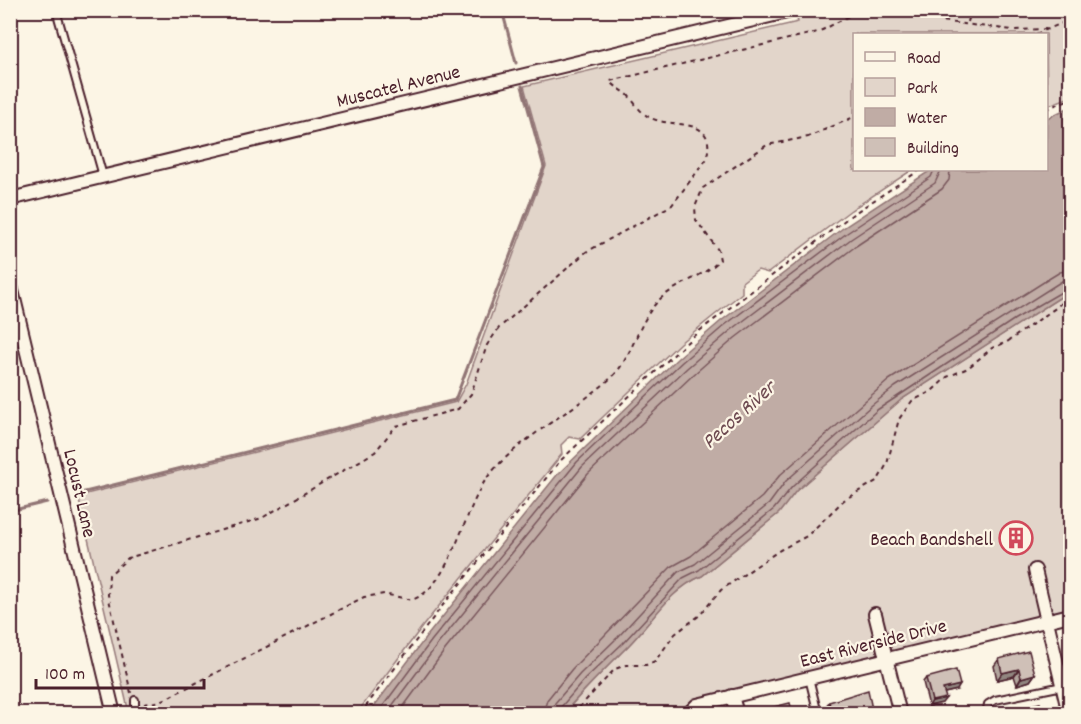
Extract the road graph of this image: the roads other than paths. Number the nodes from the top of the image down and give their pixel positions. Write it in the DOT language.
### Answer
graph roads {
  1 [pos="56,10"];
  2 [pos="795,10"];
  3 [pos="777,13"];
  4 [pos="103,177"];
  5 [pos="10,199"];
  6 [pos="10,282"];
  7 [pos="1035,570"];
  8 [pos="875,614"];
  9 [pos="1071,615"];
  10 [pos="1047,621"];
  11 [pos="887,659"];
  12 [pos="809,678"];
  13 [pos="1063,686"];
  14 [pos="732,696"];
  15 [pos="135,700"];
  16 [pos="114,714"];
  17 [pos="135,714"];
  18 [pos="688,714"];
  19 [pos="737,714"];
  20 [pos="818,714"];
  21 [pos="900,714"];
  22 [pos="986,714"];
  23 [pos="1070,714"];
  1 -- 4 [label="lane"];
  2 -- 3 [label="street, Muscatel Avenue"];
  3 -- 4 [label="street, Muscatel Avenue"];
  4 -- 5 [label="street, Muscatel Avenue"];
  6 -- 16 [label="street, Locust Lane"];
  7 -- 10 [label="street"];
  8 -- 11 [label="street"];
  9 -- 10 [label="street, East Riverside Drive"];
  10 -- 11 [label="street, East Riverside Drive"];
  10 -- 13 [label="street"];
  11 -- 12 [label="street, East Riverside Drive"];
  11 -- 21 [label="street"];
  12 -- 14 [label="street, East Riverside Drive"];
  12 -- 20 [label="lane"];
  13 -- 22 [label="lane"];
  13 -- 23 [label="street"];
  14 -- 18 [label="street, East Riverside Drive"];
  14 -- 19 [label="street"];
  15 -- 17 [label="lane"];
}
